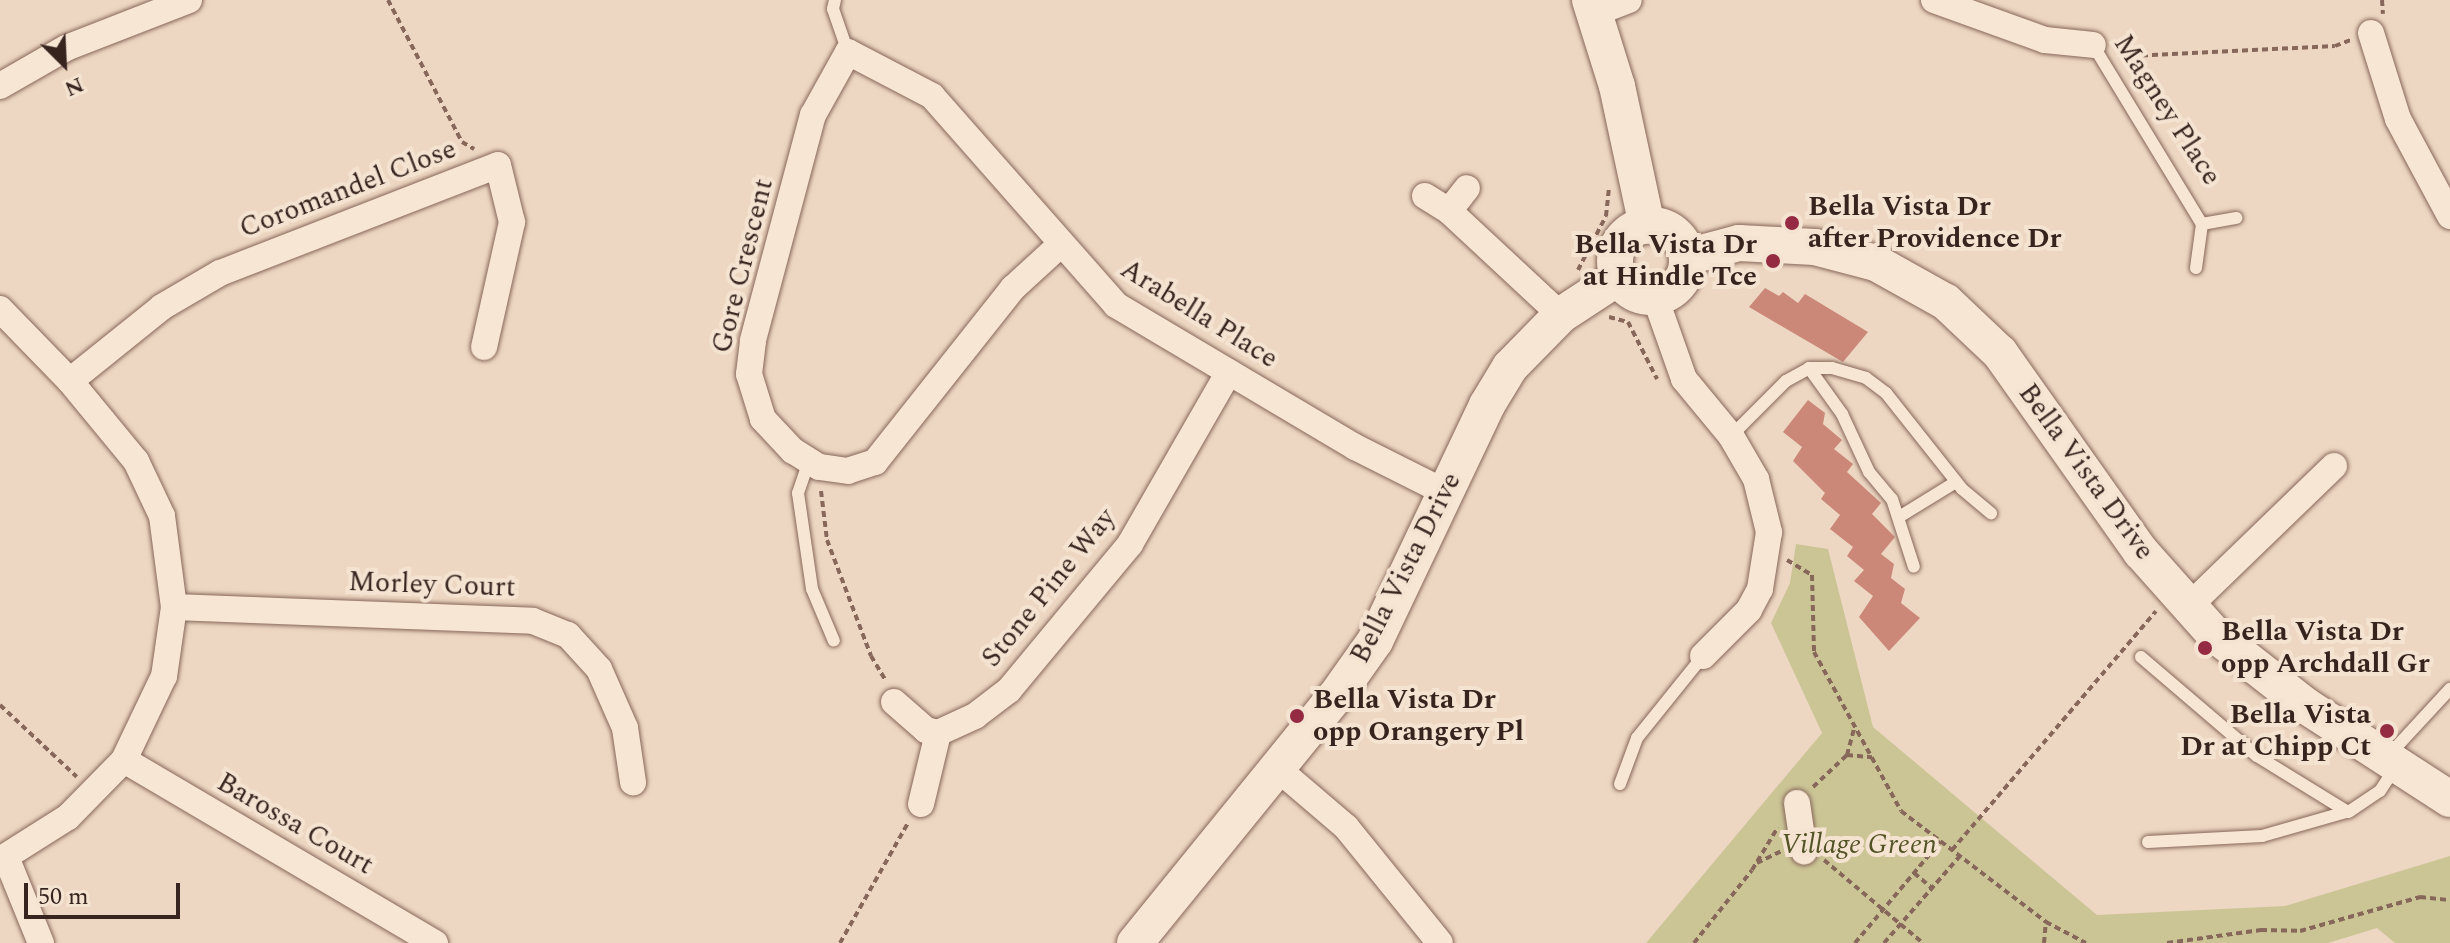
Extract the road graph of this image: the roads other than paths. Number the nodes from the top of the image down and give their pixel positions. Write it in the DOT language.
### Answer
graph roads {
  1 [pos="835,0"];
  2 [pos="1629,0"];
  3 [pos="1934,0"];
  4 [pos="174,3"];
  5 [pos="1593,6"];
  6 [pos="2371,33"];
  7 [pos="2093,45"];
  8 [pos="848,52"];
  9 [pos="0,86"];
  10 [pos="1467,188"];
  11 [pos="1425,196"];
  12 [pos="1449,211"];
  13 [pos="2450,216"];
  14 [pos="2236,218"];
  15 [pos="2202,224"];
  16 [pos="1647,226"];
  17 [pos="1060,245"];
  18 [pos="1687,257"];
  19 [pos="2196,268"];
  20 [pos="1619,277"];
  21 [pos="1655,297"];
  22 [pos="0,309"];
  23 [pos="1561,315"];
  24 [pos="484,347"];
  25 [pos="1809,368"];
  26 [pos="1229,372"];
  27 [pos="70,381"];
  28 [pos="1731,436"];
  29 [pos="814,464"];
  30 [pos="2334,466"];
  31 [pos="1956,482"];
  32 [pos="1445,492"];
  33 [pos="1991,513"];
  34 [pos="1899,517"];
  35 [pos="1914,567"];
  36 [pos="174,607"];
  37 [pos="2172,609"];
  38 [pos="834,641"];
  39 [pos="1703,656"];
  40 [pos="2141,657"];
  41 [pos="2450,689"];
  42 [pos="894,702"];
  43 [pos="938,733"];
  44 [pos="2394,759"];
  45 [pos="124,760"];
  46 [pos="1277,768"];
  47 [pos="633,782"];
  48 [pos="1620,784"];
  49 [pos="2450,799"];
  50 [pos="1797,803"];
  51 [pos="921,804"];
  52 [pos="2348,812"];
  53 [pos="2148,842"];
  54 [pos="1804,851"];
  55 [pos="3,858"];
  56 [pos="41,943"];
  57 [pos="435,943"];
  58 [pos="1135,943"];
  59 [pos="1440,943"];
  1 -- 8 [label="lane"];
  2 -- 5 [label="street"];
  3 -- 7 [label="street, Magney Place"];
  4 -- 9 [label="street"];
  5 -- 16 [label="street"];
  6 -- 13 [label="street"];
  7 -- 15 [label="lane, Magney Place"];
  8 -- 17 [label="street, Arabella Place"];
  8 -- 29 [label="street, Gore Crescent"];
  10 -- 12 [label="street"];
  11 -- 12 [label="street"];
  12 -- 23 [label="street"];
  14 -- 15 [label="lane, Magney Place"];
  15 -- 19 [label="lane, Magney Place"];
  16 -- 18 [label="street"];
  16 -- 20 [label="street"];
  17 -- 26 [label="street, Arabella Place"];
  17 -- 29 [label="street"];
  18 -- 21 [label="street"];
  18 -- 37 [label="street, Bella Vista Drive"];
  20 -- 21 [label="street"];
  20 -- 23 [label="street, Bella Vista Drive"];
  21 -- 28 [label="street"];
  22 -- 27 [label="street"];
  23 -- 32 [label="street, Bella Vista Drive"];
  24 -- 27 [label="street, Coromandel Close"];
  25 -- 28 [label="lane"];
  25 -- 31 [label="lane"];
  25 -- 34 [label="lane"];
  26 -- 32 [label="street, Arabella Place"];
  26 -- 43 [label="street, Stone Pine Way"];
  27 -- 36 [label="street"];
  28 -- 39 [label="street"];
  29 -- 38 [label="lane"];
  30 -- 37 [label="street"];
  31 -- 33 [label="lane"];
  31 -- 34 [label="lane"];
  32 -- 46 [label="street, Bella Vista Drive"];
  34 -- 35 [label="lane"];
  36 -- 45 [label="street"];
  36 -- 47 [label="street, Morley Court"];
  37 -- 44 [label="street, Bella Vista Drive"];
  39 -- 48 [label="lane"];
  40 -- 52 [label="lane"];
  41 -- 44 [label="lane"];
  42 -- 43 [label="street"];
  43 -- 51 [label="street"];
  44 -- 49 [label="street, Bella Vista Drive"];
  44 -- 52 [label="lane"];
  45 -- 55 [label="street"];
  45 -- 57 [label="street, Barossa Court"];
  46 -- 58 [label="street, Bella Vista Drive"];
  46 -- 59 [label="street"];
  50 -- 54 [label="street"];
  52 -- 53 [label="lane"];
  55 -- 56 [label="street"];
}
